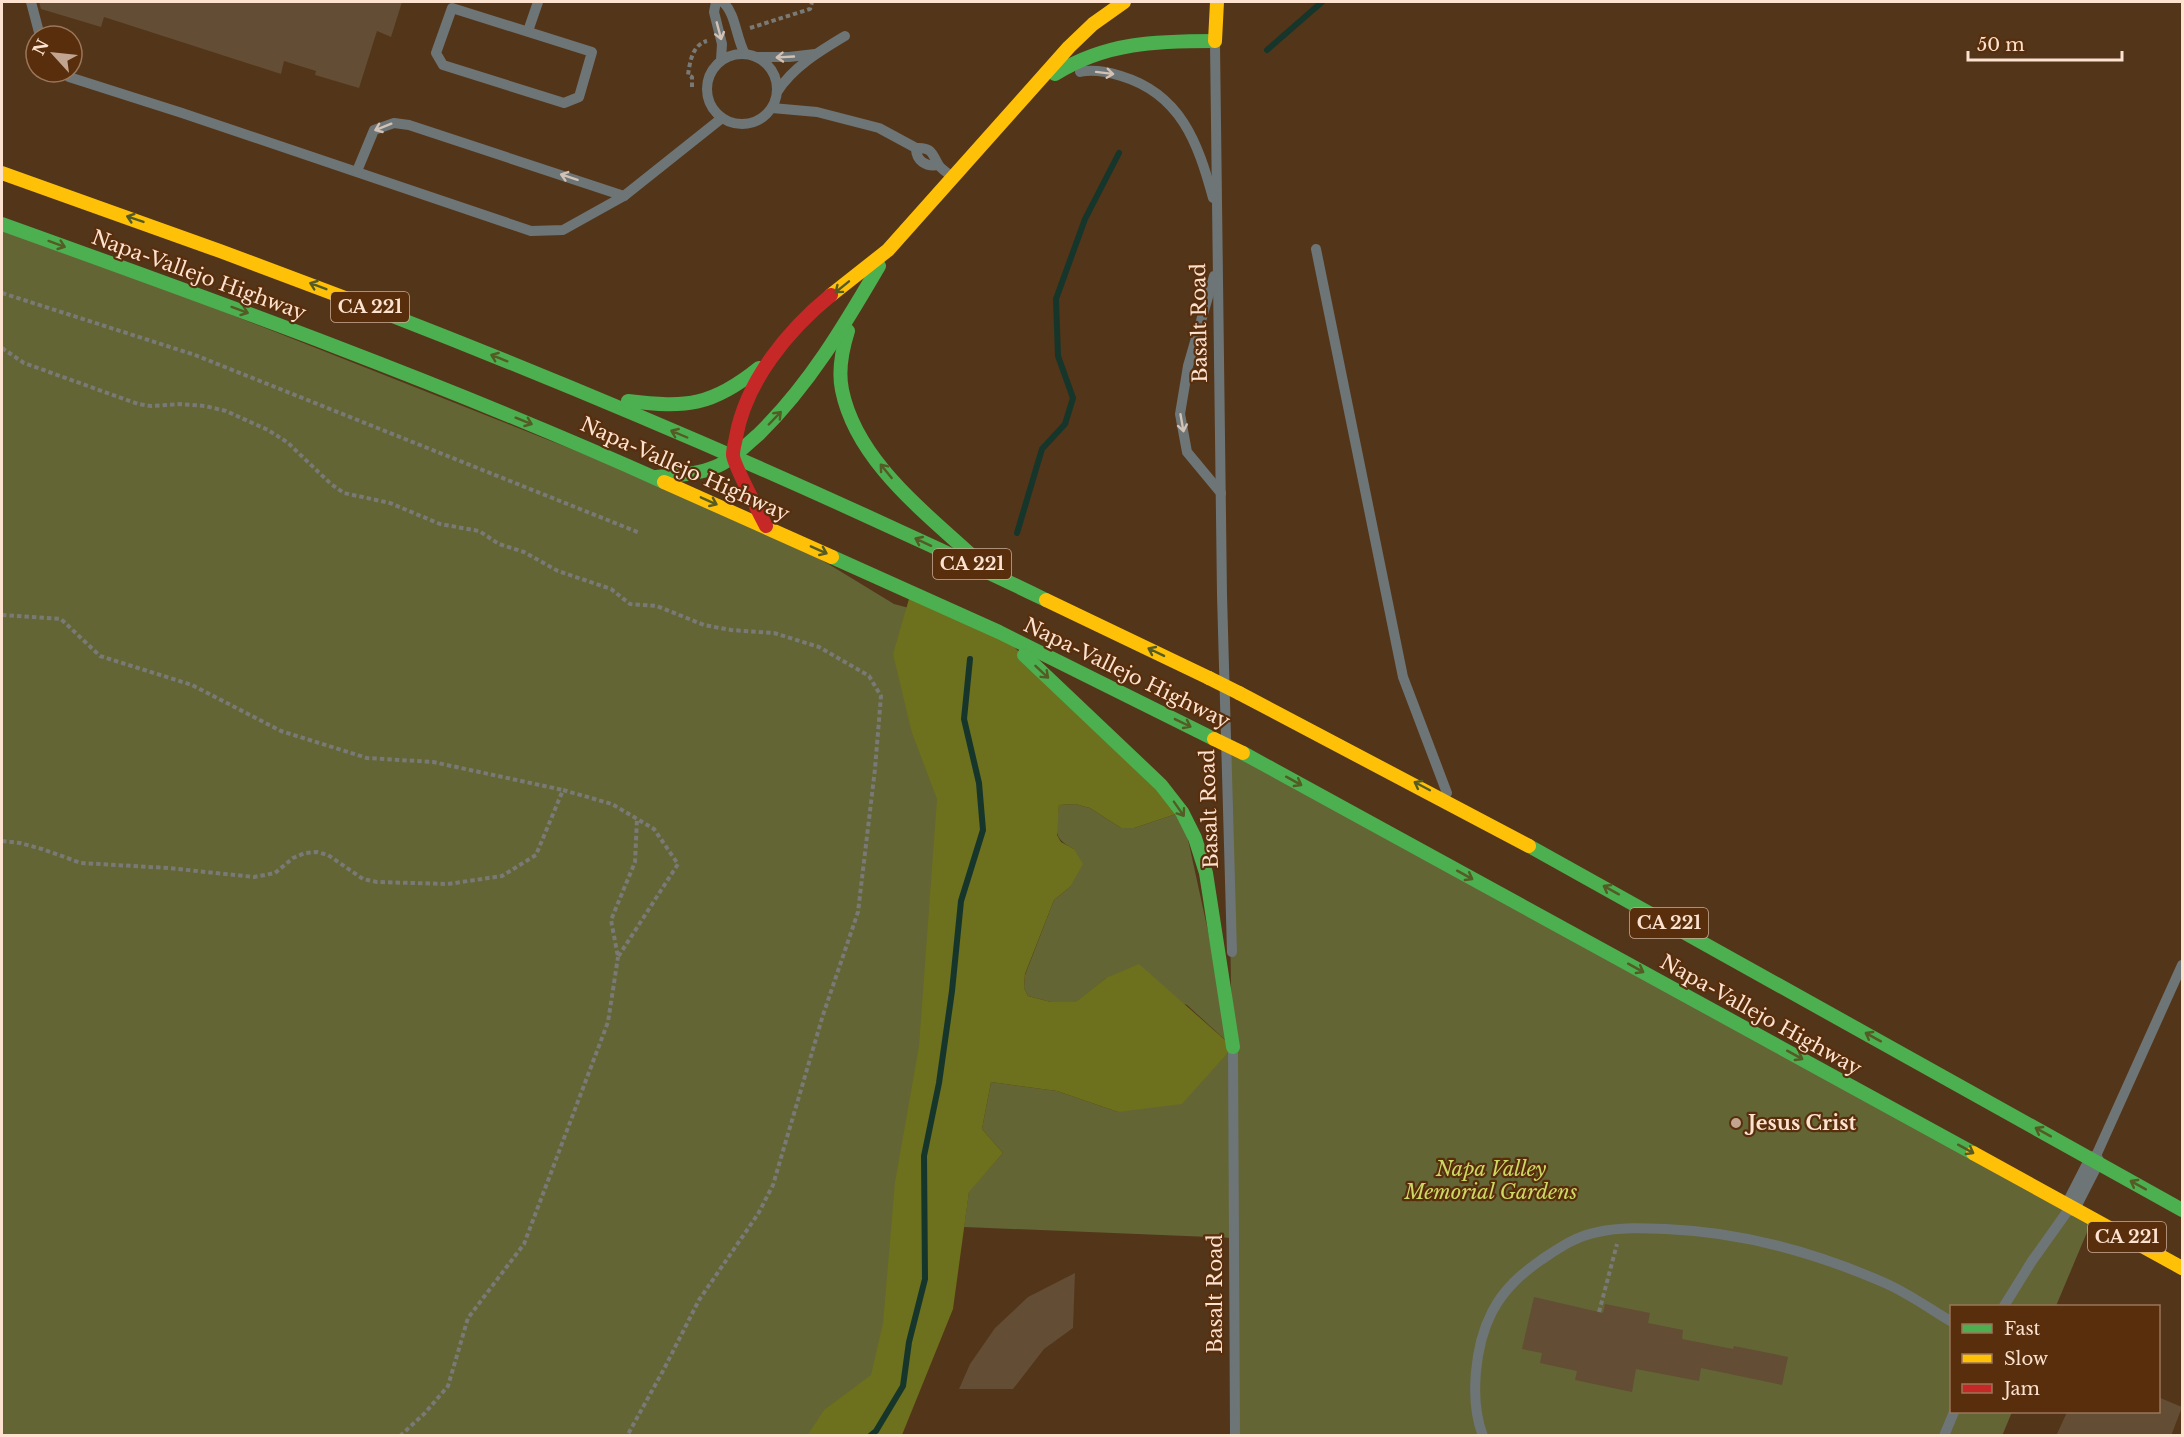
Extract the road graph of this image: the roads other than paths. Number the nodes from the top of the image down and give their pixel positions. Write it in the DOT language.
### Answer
graph roads {
  1 [pos="31,2"];
  2 [pos="538,2"];
  3 [pos="716,2"];
  4 [pos="723,2"];
  5 [pos="1124,2"];
  6 [pos="1217,2"];
  7 [pos="37,24"];
  8 [pos="528,31"];
  9 [pos="845,36"];
  10 [pos="1215,41"];
  11 [pos="815,54"];
  12 [pos="751,55"];
  13 [pos="721,60"];
  14 [pos="84,82"];
  15 [pos="777,92"];
  16 [pos="1030,93"];
  17 [pos="772,108"];
  18 [pos="722,118"];
  19 [pos="357,171"];
  20 [pos="2,173"];
  21 [pos="952,177"];
  22 [pos="624,196"];
  23 [pos="1217,211"];
  24 [pos="2,224"];
  25 [pos="1316,249"];
  26 [pos="888,250"];
  27 [pos="1217,265"];
  28 [pos="861,298"];
  29 [pos="769,359"];
  30 [pos="589,395"];
  31 [pos="733,458"];
  32 [pos="655,478"];
  33 [pos="1221,493"];
  34 [pos="766,526"];
  35 [pos="988,572"];
  36 [pos="999,632"];
  37 [pos="1450,802"];
  38 [pos="2182,965"];
  39 [pos="1233,1047"];
  40 [pos="2094,1161"];
  41 [pos="2071,1206"];
  42 [pos="2182,1210"];
  43 [pos="2182,1268"];
  44 [pos="2005,1305"];
  45 [pos="1950,1321"];
  46 [pos="1954,1413"];
  47 [pos="1235,1436"];
  48 [pos="1483,1436"];
  49 [pos="1944,1436"];
  1 -- 7 [label="lane"];
  2 -- 8 [label="lane"];
  3 -- 13 [label="lane, one-way"];
  4 -- 12 [label="lane"];
  5 -- 16 [label="main road"];
  6 -- 10 [label="main road, Basalt Road"];
  8 -- 8 [label="lane"];
  9 -- 11 [label="lane"];
  10 -- 16 [label="main road"];
  10 -- 23 [label="lane, Basalt Road"];
  11 -- 12 [label="lane, one-way"];
  11 -- 15 [label="lane"];
  12 -- 13 [label="lane"];
  12 -- 15 [label="lane"];
  13 -- 18 [label="lane"];
  14 -- 19 [label="lane"];
  15 -- 17 [label="lane"];
  16 -- 21 [label="main road"];
  16 -- 23 [label="lane, one-way"];
  17 -- 18 [label="lane"];
  17 -- 21 [label="lane"];
  18 -- 22 [label="lane"];
  19 -- 22 [label="lane"];
  22 -- 19 [label="lane, one-way"];
  30 -- 20 [label="main road, Napa-Vallejo Highway / CA 221, one-way"];
  21 -- 26 [label="main road"];
  23 -- 27 [label="lane, Basalt Road"];
  24 -- 32 [label="main road, Napa-Vallejo Highway / CA 221, one-way"];
  25 -- 37 [label="lane"];
  26 -- 28 [label="main road"];
  26 -- 29 [label="main road, one-way"];
  27 -- 33 [label="lane, Basalt Road"];
  27 -- 33 [label="lane, one-way"];
  31 -- 28 [label="main road, one-way"];
  35 -- 28 [label="main road, one-way"];
  29 -- 30 [label="main road"];
  29 -- 31 [label="main road"];
  31 -- 30 [label="main road, Napa-Vallejo Highway / CA 221, one-way"];
  31 -- 32 [label="main road"];
  31 -- 34 [label="main road"];
  35 -- 31 [label="main road, Napa-Vallejo Highway / CA 221, one-way"];
  32 -- 34 [label="main road, Napa-Vallejo Highway / CA 221, one-way"];
  33 -- 39 [label="lane, Basalt Road"];
  34 -- 36 [label="main road, Napa-Vallejo Highway / CA 221, one-way"];
  37 -- 35 [label="main road, Napa-Vallejo Highway / CA 221, one-way, bridge"];
  36 -- 39 [label="main road, one-way"];
  36 -- 41 [label="main road, Napa-Vallejo Highway / CA 221, one-way, bridge"];
  40 -- 37 [label="main road, Napa-Vallejo Highway / CA 221, one-way"];
  38 -- 40 [label="lane"];
  39 -- 47 [label="lane, Basalt Road"];
  40 -- 41 [label="street"];
  42 -- 40 [label="main road, Napa-Vallejo Highway / CA 221, one-way"];
  41 -- 43 [label="main road, Napa-Vallejo Highway / CA 221"];
  41 -- 44 [label="lane"];
  45 -- 48 [label="lane"];
  46 -- 49 [label="lane"];
}
